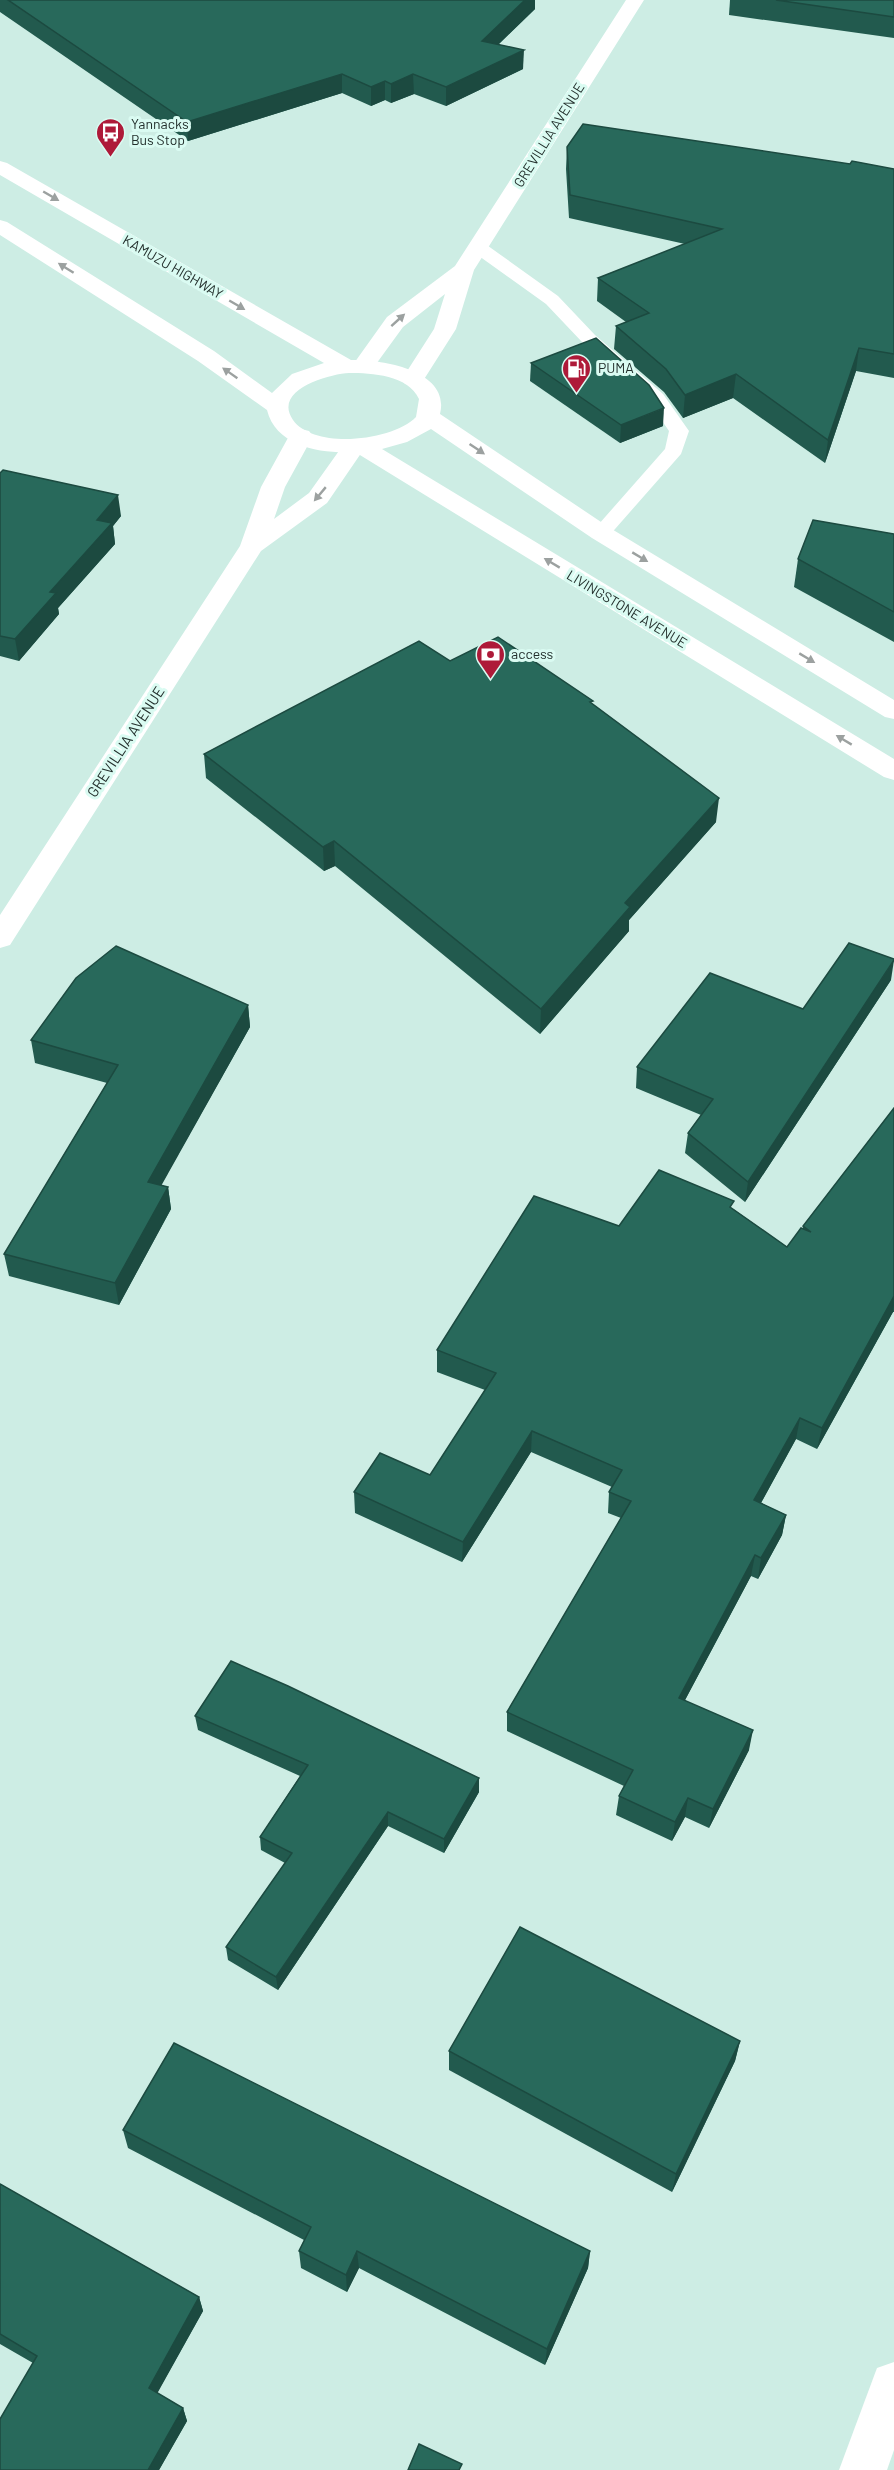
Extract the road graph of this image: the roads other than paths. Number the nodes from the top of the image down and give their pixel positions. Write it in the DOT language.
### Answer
graph roads {
  1 [pos="635,0"];
  2 [pos="0,167"];
  3 [pos="0,226"];
  4 [pos="478,247"];
  5 [pos="464,270"];
  6 [pos="355,367"];
  7 [pos="413,379"];
  8 [pos="277,407"];
  9 [pos="429,417"];
  10 [pos="301,436"];
  11 [pos="357,446"];
  12 [pos="601,533"];
  13 [pos="252,546"];
  14 [pos="894,711"];
  15 [pos="894,771"];
  16 [pos="0,939"];
  17 [pos="894,2385"];
  18 [pos="863,2470"];
  1 -- 4 [label="main road, GREVILLIA AVENUE"];
  2 -- 6 [label="main road, KAMUZU HIGHWAY, one-way"];
  8 -- 3 [label="main road, one-way"];
  4 -- 5 [label="main road, GREVILLIA AVENUE"];
  4 -- 12 [label="lane"];
  6 -- 5 [label="main road, GREVILLIA AVENUE, one-way"];
  5 -- 7 [label="main road, GREVILLIA AVENUE"];
  6 -- 7 [label="main road"];
  6 -- 8 [label="main road"];
  7 -- 9 [label="main road"];
  8 -- 10 [label="main road"];
  9 -- 11 [label="main road"];
  9 -- 12 [label="main road, one-way"];
  10 -- 11 [label="main road"];
  10 -- 13 [label="main road"];
  11 -- 13 [label="main road, one-way"];
  15 -- 11 [label="main road, LIVINGSTONE AVENUE, one-way"];
  12 -- 14 [label="main road, one-way"];
  13 -- 16 [label="main road, GREVILLIA AVENUE"];
  17 -- 18 [label="main road"];
}
